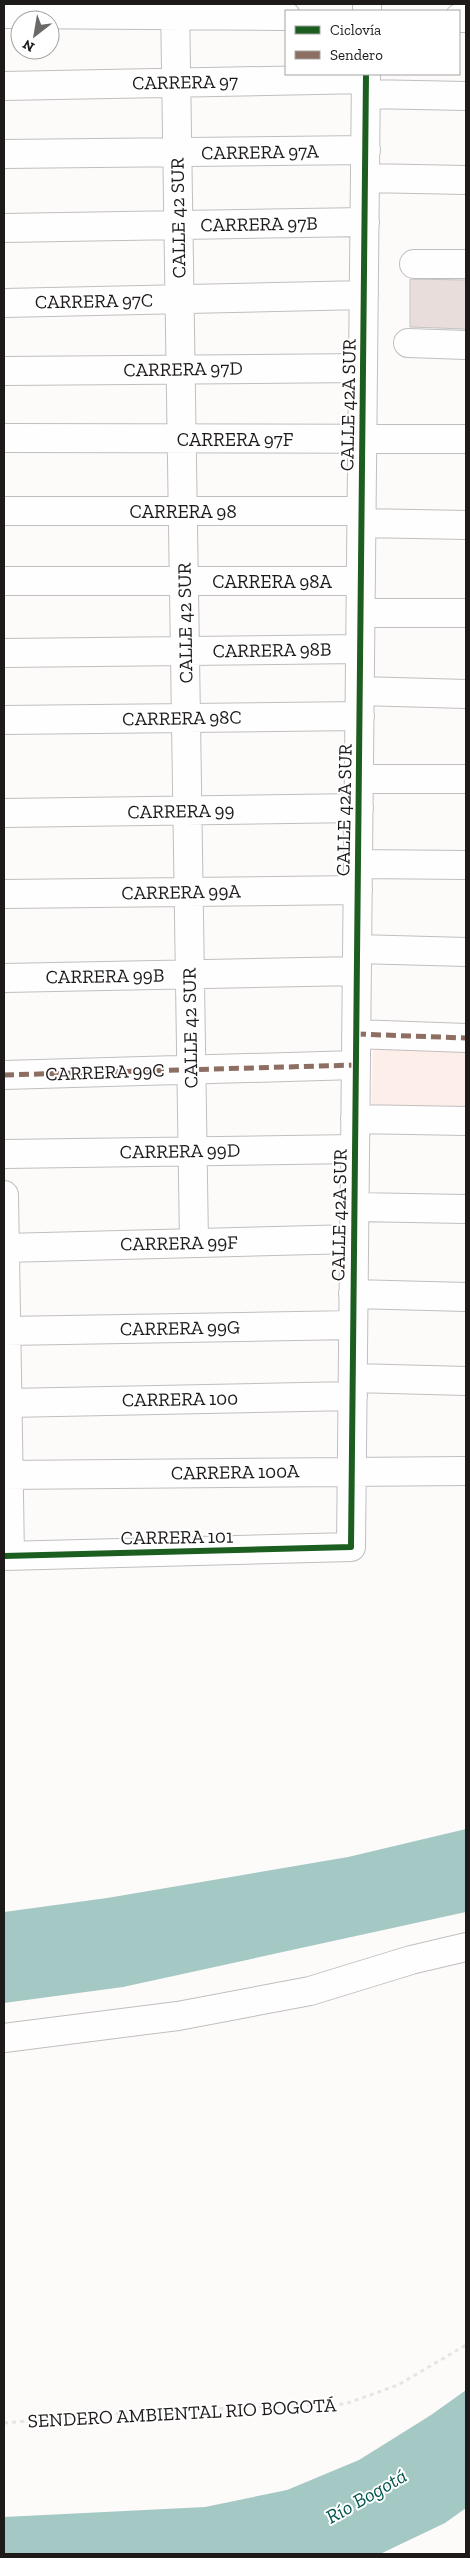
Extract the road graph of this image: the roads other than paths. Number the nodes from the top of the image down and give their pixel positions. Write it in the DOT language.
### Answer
graph roads {
  1 [pos="175,10"];
  2 [pos="4,14"];
  3 [pos="285,16"];
  4 [pos="366,82"];
  5 [pos="176,83"];
  6 [pos="4,86"];
  7 [pos="466,96"];
  8 [pos="366,150"];
  9 [pos="177,153"];
  10 [pos="4,154"];
  11 [pos="365,178"];
  12 [pos="466,180"];
  13 [pos="365,222"];
  14 [pos="178,225"];
  15 [pos="4,228"];
  16 [pos="414,264"];
  17 [pos="466,264"];
  18 [pos="364,295"];
  19 [pos="179,299"];
  20 [pos="4,303"];
  21 [pos="408,343"];
  22 [pos="466,345"];
  23 [pos="363,368"];
  24 [pos="180,370"];
  25 [pos="4,371"];
  26 [pos="4,438"];
  27 [pos="182,438"];
  28 [pos="362,439"];
  29 [pos="466,439"];
  30 [pos="4,511"];
  31 [pos="183,511"];
  32 [pos="362,517"];
  33 [pos="466,525"];
  34 [pos="4,581"];
  35 [pos="185,581"];
  36 [pos="361,581"];
  37 [pos="361,613"];
  38 [pos="466,613"];
  39 [pos="360,649"];
  40 [pos="185,651"];
  41 [pos="4,653"];
  42 [pos="466,694"];
  43 [pos="360,704"];
  44 [pos="186,718"];
  45 [pos="4,720"];
  46 [pos="359,778"];
  47 [pos="466,780"];
  48 [pos="359,808"];
  49 [pos="187,810"];
  50 [pos="4,813"];
  51 [pos="466,865"];
  52 [pos="358,877"];
  53 [pos="188,892"];
  54 [pos="4,894"];
  55 [pos="466,952"];
  56 [pos="357,960"];
  57 [pos="189,975"];
  58 [pos="4,978"];
  59 [pos="356,1034"];
  60 [pos="466,1038"];
  61 [pos="356,1065"];
  62 [pos="190,1070"];
  63 [pos="4,1075"];
  64 [pos="355,1119"];
  65 [pos="466,1121"];
  66 [pos="355,1149"];
  67 [pos="191,1151"];
  68 [pos="4,1154"];
  69 [pos="4,1195"];
  70 [pos="354,1207"];
  71 [pos="466,1209"];
  72 [pos="354,1239"];
  73 [pos="194,1243"];
  74 [pos="5,1248"];
  75 [pos="353,1294"];
  76 [pos="466,1297"];
  77 [pos="353,1325"];
  78 [pos="6,1331"];
  79 [pos="466,1381"];
  80 [pos="353,1387"];
  81 [pos="8,1403"];
  82 [pos="352,1470"];
  83 [pos="466,1470"];
  84 [pos="6,1474"];
  85 [pos="351,1548"];
  86 [pos="7,1556"];
  87 [pos="466,1947"];
  88 [pos="4,2038"];
  1 -- 2 [label="street"];
  1 -- 3 [label="street"];
  1 -- 5 [label="street, CALLE 42 SUR"];
  4 -- 5 [label="street, CARRERA 97"];
  4 -- 7 [label="street, CARRERA 97"];
  4 -- 8 [label="street, CALLE 42A SUR"];
  5 -- 6 [label="street, CARRERA 97"];
  5 -- 9 [label="street, CALLE 42 SUR"];
  8 -- 9 [label="street, CARRERA 97A"];
  8 -- 11 [label="street, CALLE 42A SUR"];
  9 -- 10 [label="street, CARRERA 97A"];
  9 -- 14 [label="street, CALLE 42 SUR"];
  11 -- 12 [label="street"];
  11 -- 13 [label="street, CALLE 42A SUR"];
  13 -- 14 [label="street, CARRERA 97B"];
  13 -- 18 [label="street, CALLE 42A SUR"];
  14 -- 15 [label="street, CARRERA 97B"];
  14 -- 19 [label="street, CALLE 42 SUR"];
  16 -- 17 [label="street"];
  18 -- 19 [label="street, CARRERA 97C"];
  18 -- 23 [label="street, CALLE 42A SUR"];
  19 -- 20 [label="street, CARRERA 97C"];
  19 -- 24 [label="street, CALLE 42 SUR"];
  21 -- 22 [label="street"];
  23 -- 24 [label="street, CARRERA 97D"];
  23 -- 28 [label="street, CALLE 42A SUR"];
  24 -- 25 [label="street, CARRERA 97D"];
  24 -- 27 [label="street, CALLE 42 SUR"];
  26 -- 27 [label="street, CARRERA 97F"];
  27 -- 28 [label="street, CARRERA 97F"];
  27 -- 31 [label="street, CALLE 42 SUR"];
  28 -- 29 [label="street, CARRERA 97F"];
  28 -- 32 [label="street, CALLE 42A SUR"];
  30 -- 31 [label="street, CARRERA 98"];
  31 -- 32 [label="street, CARRERA 98"];
  31 -- 35 [label="street, CALLE 42 SUR"];
  32 -- 33 [label="street, CARRERA 98"];
  32 -- 36 [label="street, CALLE 42A SUR"];
  34 -- 35 [label="street, CARRERA 98A"];
  35 -- 36 [label="street, CARRERA 98A"];
  35 -- 40 [label="street, CALLE 42 SUR"];
  36 -- 37 [label="street, CALLE 42A SUR"];
  37 -- 38 [label="street"];
  37 -- 39 [label="street, CALLE 42A SUR"];
  39 -- 40 [label="street, CARRERA 98B"];
  39 -- 43 [label="street, CALLE 42A SUR"];
  40 -- 41 [label="street, CARRERA 98B"];
  40 -- 44 [label="street, CALLE 42 SUR"];
  42 -- 43 [label="street, CARRERA 98C"];
  43 -- 44 [label="street, CARRERA 98C"];
  43 -- 46 [label="street, CALLE 42A SUR"];
  44 -- 45 [label="street, CARRERA 98C"];
  44 -- 49 [label="street, CALLE 42 SUR"];
  46 -- 47 [label="street"];
  46 -- 48 [label="street, CALLE 42A SUR"];
  48 -- 49 [label="street, CARRERA 99"];
  48 -- 52 [label="street, CALLE 42A SUR"];
  49 -- 50 [label="street, CARRERA 99"];
  49 -- 53 [label="street, CALLE 42 SUR"];
  51 -- 52 [label="street, CARRERA 99A"];
  52 -- 53 [label="street, CARRERA 99A"];
  52 -- 56 [label="street, CALLE 42A SUR"];
  53 -- 54 [label="street, CARRERA 99A"];
  53 -- 57 [label="street, CALLE 42 SUR"];
  55 -- 56 [label="street, CARRERA 99B"];
  56 -- 57 [label="street, CARRERA 99B"];
  56 -- 59 [label="street, CALLE 42A SUR"];
  57 -- 58 [label="street, CARRERA 99B"];
  57 -- 62 [label="street, CALLE 42 SUR"];
  59 -- 60 [label="street"];
  59 -- 61 [label="street, CALLE 42A SUR"];
  61 -- 62 [label="street, CARRERA 99C"];
  61 -- 64 [label="street, CALLE 42A SUR"];
  62 -- 63 [label="street, CARRERA 99C"];
  62 -- 67 [label="street, CALLE 42 SUR"];
  64 -- 65 [label="street"];
  64 -- 66 [label="street, CALLE 42A SUR"];
  66 -- 67 [label="street, CARRERA 99D"];
  66 -- 70 [label="street, CALLE 42A SUR"];
  67 -- 68 [label="street, CARRERA 99D"];
  67 -- 73 [label="street, CALLE 42 SUR"];
  69 -- 74 [label="street"];
  70 -- 71 [label="street"];
  70 -- 72 [label="street, CALLE 42A SUR"];
  72 -- 73 [label="street, CARRERA 99F"];
  72 -- 75 [label="street, CALLE 42A SUR"];
  73 -- 74 [label="street, CARRERA 99F"];
  74 -- 78 [label="street"];
  75 -- 76 [label="street"];
  75 -- 77 [label="street, CALLE 42A SUR"];
  77 -- 78 [label="street, CARRERA 99G"];
  77 -- 80 [label="street, CALLE 42A SUR"];
  78 -- 81 [label="street"];
  79 -- 80 [label="street, CARRERA 100"];
  80 -- 81 [label="street, CARRERA 100"];
  80 -- 82 [label="street, CALLE 42A SUR"];
  81 -- 84 [label="street"];
  82 -- 83 [label="street, CARRERA 100A"];
  82 -- 84 [label="street, CARRERA 100A"];
  82 -- 85 [label="street, CALLE 42A SUR"];
  84 -- 86 [label="street"];
  85 -- 86 [label="street, CARRERA 101"];
  87 -- 88 [label="street"];
}
